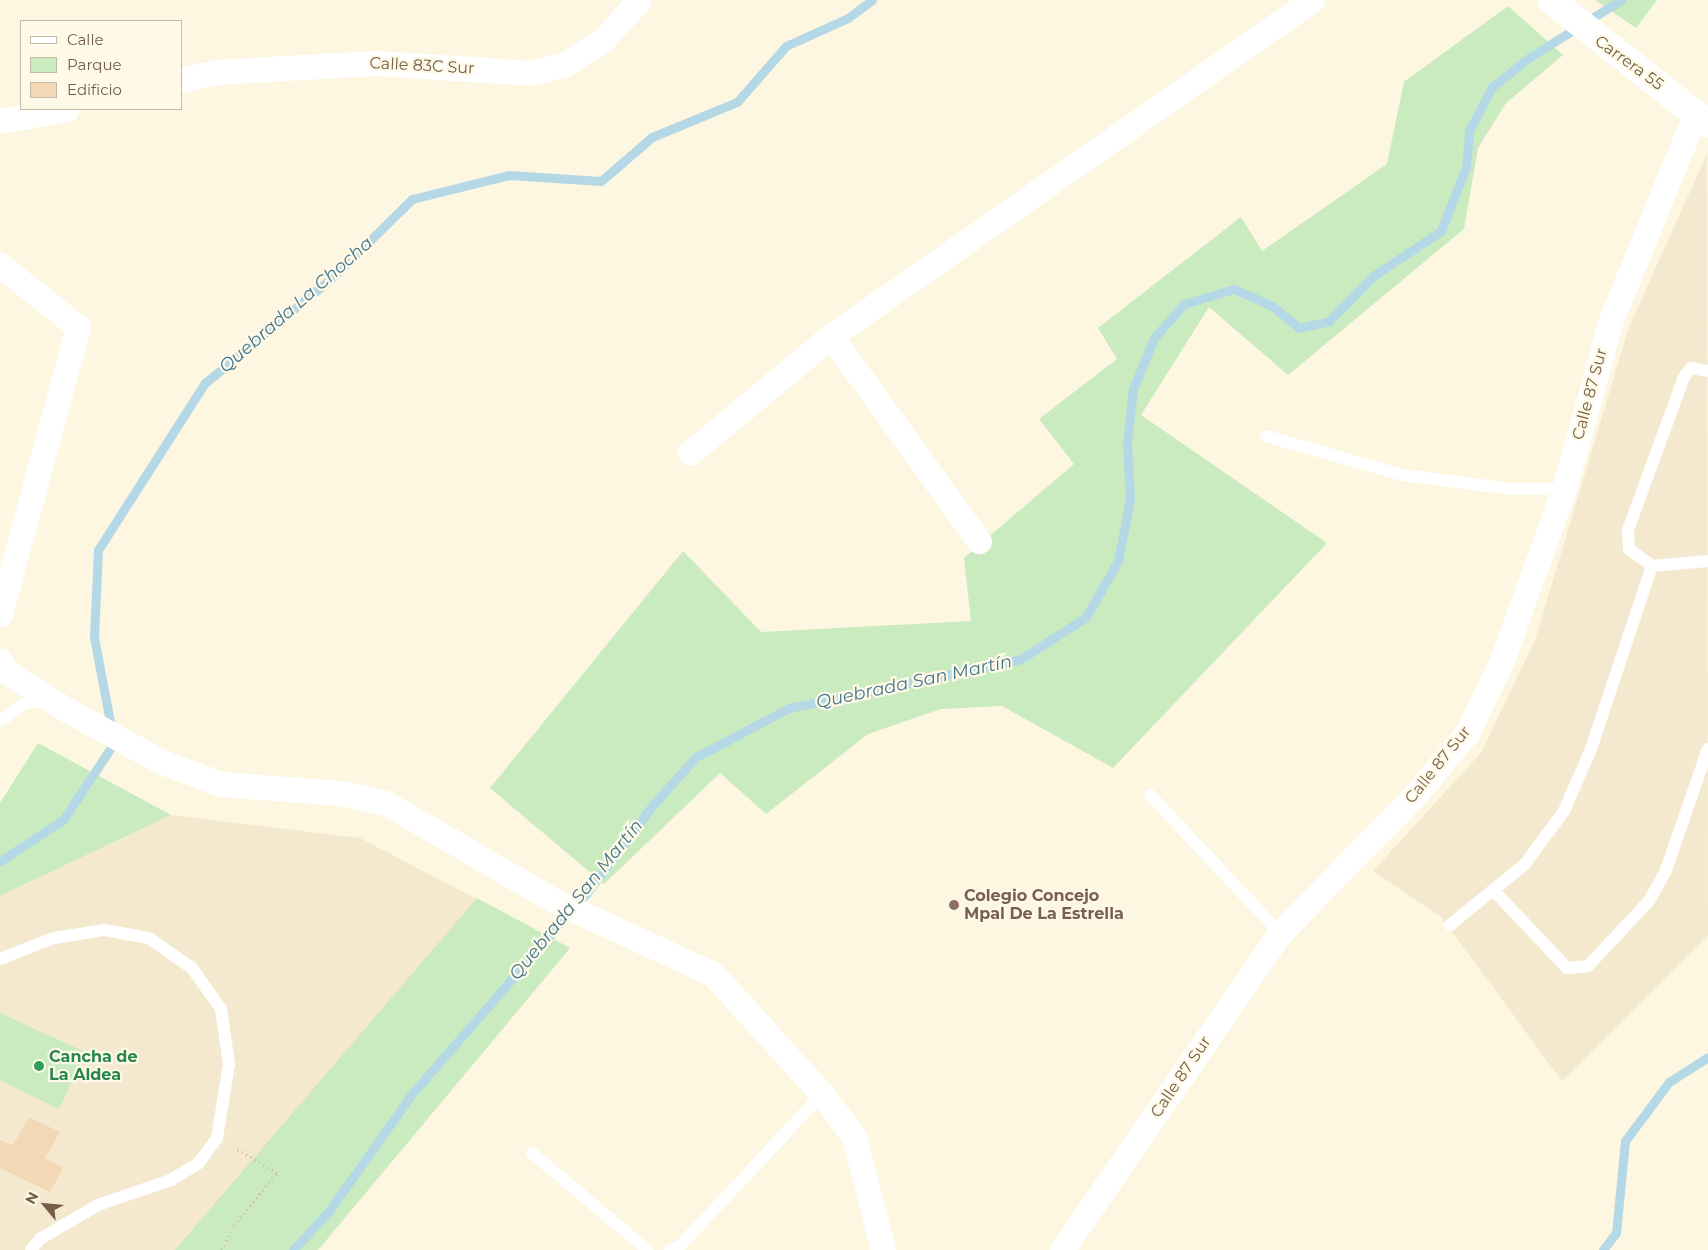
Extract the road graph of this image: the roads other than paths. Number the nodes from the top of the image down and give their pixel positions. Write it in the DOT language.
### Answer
graph roads {
  1 [pos="639,0"];
  2 [pos="1312,0"];
  3 [pos="1554,3"];
  4 [pos="182,80"];
  5 [pos="62,110"];
  6 [pos="1702,118"];
  7 [pos="0,122"];
  8 [pos="0,265"];
  9 [pos="831,336"];
  10 [pos="1708,371"];
  11 [pos="1266,436"];
  12 [pos="690,454"];
  13 [pos="1564,489"];
  14 [pos="979,541"];
  15 [pos="1708,561"];
  16 [pos="1652,566"];
  17 [pos="0,615"];
  18 [pos="2,671"];
  19 [pos="59,705"];
  20 [pos="0,721"];
  21 [pos="1708,749"];
  22 [pos="1150,794"];
  23 [pos="1495,892"];
  24 [pos="1450,925"];
  25 [pos="1280,933"];
  26 [pos="0,959"];
  27 [pos="822,1094"];
  28 [pos="532,1153"];
  29 [pos="31,1250"];
  30 [pos="647,1250"];
  31 [pos="670,1250"];
  32 [pos="884,1250"];
  33 [pos="1062,1250"];
  1 -- 4 [label="street, Calle 83C Sur"];
  2 -- 9 [label="street"];
  3 -- 6 [label="street, Carrera 55"];
  5 -- 7 [label="street"];
  6 -- 13 [label="street, Calle 87 Sur"];
  8 -- 17 [label="street"];
  9 -- 12 [label="street"];
  9 -- 14 [label="street"];
  10 -- 16 [label="lane"];
  11 -- 13 [label="lane"];
  13 -- 25 [label="street, Calle 87 Sur"];
  15 -- 16 [label="lane"];
  16 -- 23 [label="lane"];
  18 -- 19 [label="street"];
  19 -- 20 [label="lane"];
  19 -- 27 [label="street"];
  21 -- 23 [label="lane"];
  22 -- 25 [label="lane"];
  23 -- 24 [label="lane"];
  25 -- 33 [label="street, Calle 87 Sur"];
  26 -- 29 [label="lane"];
  27 -- 31 [label="lane"];
  27 -- 32 [label="street"];
  28 -- 30 [label="lane"];
}
